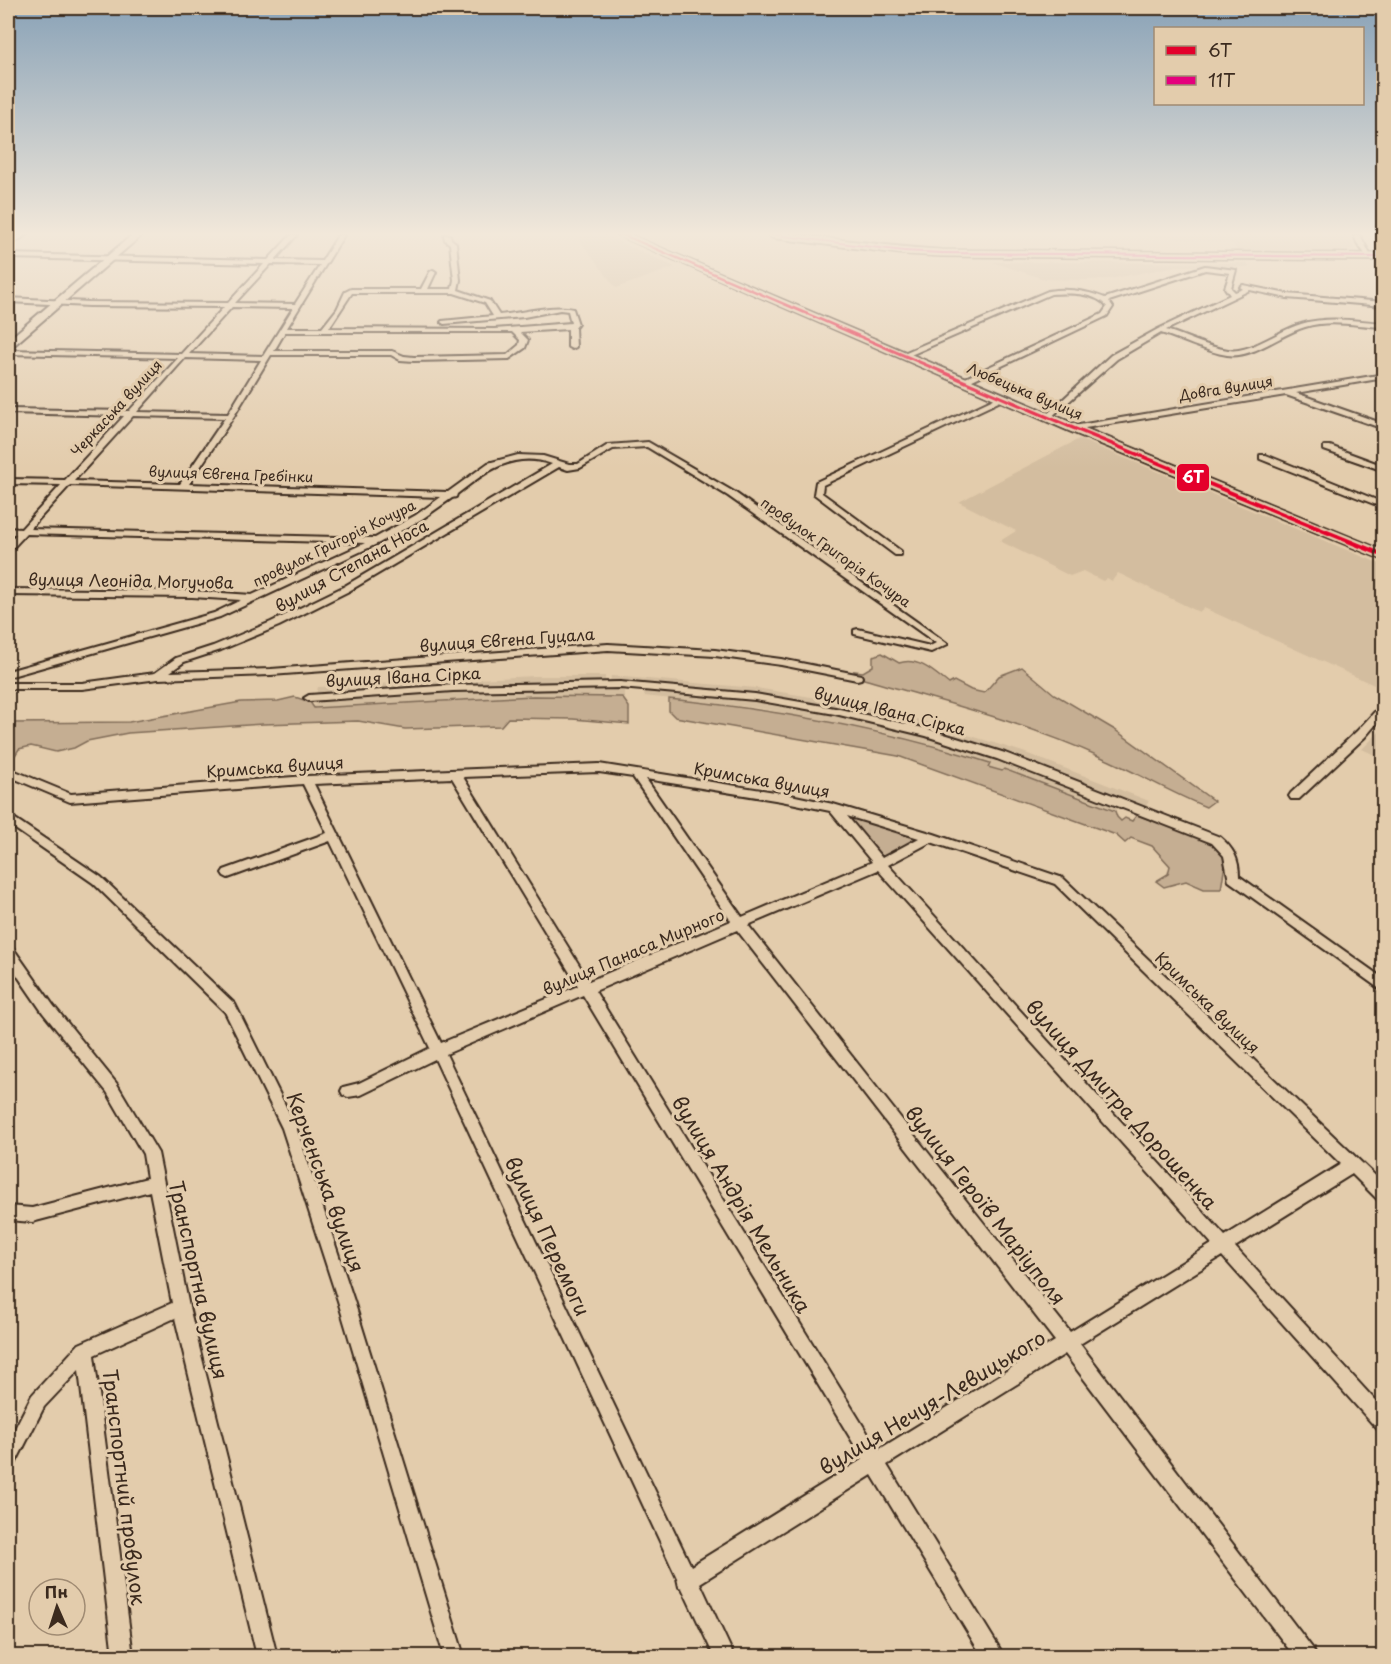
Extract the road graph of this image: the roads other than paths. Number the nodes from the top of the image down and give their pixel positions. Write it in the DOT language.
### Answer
graph roads {
  1 [pos="47,313"];
  2 [pos="221,313"];
  3 [pos="293,313"];
  4 [pos="337,313"];
  5 [pos="494,313"];
  6 [pos="527,313"];
  7 [pos="572,313"];
  8 [pos="804,313"];
  9 [pos="1002,313"];
  10 [pos="1106,313"];
  11 [pos="1198,313"];
  12 [pos="497,317"];
  13 [pos="444,322"];
  14 [pos="1383,326"];
  15 [pos="571,327"];
  16 [pos="513,329"];
  17 [pos="284,330"];
  18 [pos="324,330"];
  19 [pos="1160,330"];
  20 [pos="8,345"];
  21 [pos="572,347"];
  22 [pos="8,352"];
  23 [pos="903,355"];
  24 [pos="267,356"];
  25 [pos="183,357"];
  26 [pos="1383,376"];
  27 [pos="963,381"];
  28 [pos="1285,392"];
  29 [pos="1003,398"];
  30 [pos="8,411"];
  31 [pos="128,414"];
  32 [pos="230,416"];
  33 [pos="1049,417"];
  34 [pos="1383,427"];
  35 [pos="1073,428"];
  36 [pos="1327,448"];
  37 [pos="1263,457"];
  38 [pos="559,464"];
  39 [pos="1383,469"];
  40 [pos="8,481"];
  41 [pos="65,483"];
  42 [pos="183,486"];
  43 [pos="453,495"];
  44 [pos="1383,506"];
  45 [pos="8,531"];
  46 [pos="22,531"];
  47 [pos="376,541"];
  48 [pos="8,548"];
  49 [pos="898,553"];
  50 [pos="1383,556"];
  51 [pos="8,592"];
  52 [pos="254,598"];
  53 [pos="858,632"];
  54 [pos="8,674"];
  55 [pos="158,676"];
  56 [pos="857,677"];
  57 [pos="8,686"];
  58 [pos="309,698"];
  59 [pos="1383,708"];
  60 [pos="8,772"];
  61 [pos="455,773"];
  62 [pos="638,776"];
  63 [pos="307,780"];
  64 [pos="1295,796"];
  65 [pos="833,808"];
  66 [pos="8,818"];
  67 [pos="334,835"];
  68 [pos="930,837"];
  69 [pos="880,864"];
  70 [pos="228,873"];
  71 [pos="740,924"];
  72 [pos="8,952"];
  73 [pos="1383,987"];
  74 [pos="586,988"];
  75 [pos="438,1051"];
  76 [pos="348,1091"];
  77 [pos="1353,1165"];
  78 [pos="155,1183"];
  79 [pos="1383,1195"];
  80 [pos="8,1213"];
  81 [pos="1222,1247"];
  82 [pos="182,1307"];
  83 [pos="1068,1343"];
  84 [pos="85,1350"];
  85 [pos="1383,1424"];
  86 [pos="8,1460"];
  87 [pos="873,1462"];
  88 [pos="686,1580"];
  89 [pos="123,1656"];
  90 [pos="267,1656"];
  91 [pos="454,1656"];
  92 [pos="724,1656"];
  93 [pos="993,1656"];
  94 [pos="1306,1656"];
  1 -- 20 [label="main road"];
  2 -- 25 [label="street, Черкаська вулиця"];
  3 -- 17 [label="street"];
  4 -- 18 [label="street"];
  5 -- 12 [label="street"];
  6 -- 12 [label="street"];
  7 -- 15 [label="street"];
  8 -- 23 [label="main road, Любецька вулиця"];
  9 -- 23 [label="street"];
  10 -- 27 [label="street"];
  11 -- 19 [label="street"];
  12 -- 13 [label="street"];
  14 -- 19 [label="street"];
  15 -- 16 [label="street"];
  15 -- 21 [label="street"];
  16 -- 18 [label="street"];
  16 -- 24 [label="street"];
  17 -- 18 [label="street"];
  17 -- 24 [label="street"];
  19 -- 33 [label="street"];
  22 -- 25 [label="street"];
  23 -- 27 [label="main road, Любецька вулиця"];
  24 -- 25 [label="street"];
  24 -- 32 [label="street"];
  25 -- 31 [label="street, Черкаська вулиця"];
  26 -- 28 [label="street, Довга вулиця"];
  27 -- 29 [label="main road, Любецька вулиця"];
  28 -- 34 [label="street"];
  28 -- 35 [label="street, Довга вулиця"];
  29 -- 33 [label="main road, Любецька вулиця"];
  29 -- 49 [label="street"];
  30 -- 31 [label="street"];
  31 -- 32 [label="street"];
  31 -- 41 [label="street, Черкаська вулиця"];
  32 -- 42 [label="street"];
  33 -- 35 [label="main road, Любецька вулиця"];
  35 -- 50 [label="main road, Любецька вулиця"];
  36 -- 39 [label="street"];
  37 -- 44 [label="street"];
  38 -- 43 [label="street, провулок Григорія Кочура"];
  38 -- 53 [label="street, провулок Григорія Кочура"];
  38 -- 55 [label="street, вулиця Степана Носа"];
  40 -- 41 [label="street, вулиця Євгена Гребінки"];
  41 -- 42 [label="street, вулиця Євгена Гребінки"];
  41 -- 46 [label="street, Черкаська вулиця"];
  42 -- 43 [label="street, вулиця Євгена Гребінки"];
  43 -- 47 [label="street, провулок Григорія Кочура"];
  45 -- 46 [label="street, вулиця Степана Носа"];
  46 -- 47 [label="street, вулиця Степана Носа"];
  46 -- 48 [label="street, Черкаська вулиця"];
  47 -- 52 [label="street, провулок Григорія Кочура"];
  51 -- 52 [label="street, вулиця Леоніда Могучова"];
  52 -- 54 [label="street, провулок Григорія Кочура"];
  55 -- 56 [label="street, вулиця Євгена Гуцала"];
  55 -- 57 [label="street, вулиця Степана Носа"];
  58 -- 73 [label="street, вулиця Івана Сірка"];
  59 -- 64 [label="street"];
  60 -- 63 [label="street, Кримська вулиця"];
  61 -- 62 [label="street, Кримська вулиця"];
  61 -- 63 [label="street, Кримська вулиця"];
  61 -- 74 [label="street, вулиця Андрія Мельника"];
  62 -- 65 [label="street, Кримська вулиця"];
  62 -- 71 [label="street, вулиця Героїв Маріуполя"];
  63 -- 67 [label="street, вулиця Перемоги"];
  65 -- 68 [label="street, Кримська вулиця"];
  65 -- 69 [label="street, вулиця Дмитра Дорошенка"];
  66 -- 91 [label="street, Керченська вулиця"];
  67 -- 70 [label="street"];
  67 -- 75 [label="street, вулиця Перемоги"];
  68 -- 69 [label="street, вулиця Панаса Мирного"];
  68 -- 77 [label="street, Кримська вулиця"];
  69 -- 71 [label="street, вулиця Панаса Мирного"];
  69 -- 81 [label="street, вулиця Дмитра Дорошенка"];
  71 -- 74 [label="street, вулиця Панаса Мирного"];
  71 -- 83 [label="street, вулиця Героїв Маріуполя"];
  72 -- 78 [label="street, Транспортна вулиця"];
  74 -- 75 [label="street, вулиця Панаса Мирного"];
  74 -- 87 [label="street, вулиця Андрія Мельника"];
  75 -- 76 [label="street, вулиця Панаса Мирного"];
  75 -- 88 [label="street, вулиця Перемоги"];
  77 -- 79 [label="street, Кримська вулиця"];
  77 -- 81 [label="street, вулиця Нечуя-Левицького"];
  78 -- 80 [label="street"];
  78 -- 82 [label="street, Транспортна вулиця"];
  81 -- 83 [label="street, вулиця Нечуя-Левицького"];
  81 -- 85 [label="street, вулиця Дмитра Дорошенка"];
  82 -- 84 [label="street"];
  82 -- 90 [label="street, Транспортна вулиця"];
  83 -- 87 [label="street, вулиця Нечуя-Левицького"];
  83 -- 94 [label="street, вулиця Героїв Маріуполя"];
  84 -- 86 [label="street, Транспортний провулок"];
  84 -- 89 [label="street, Транспортний провулок"];
  87 -- 88 [label="street, вулиця Нечуя-Левицького"];
  87 -- 93 [label="street, вулиця Андрія Мельника"];
  88 -- 92 [label="street, вулиця Перемоги"];
}
